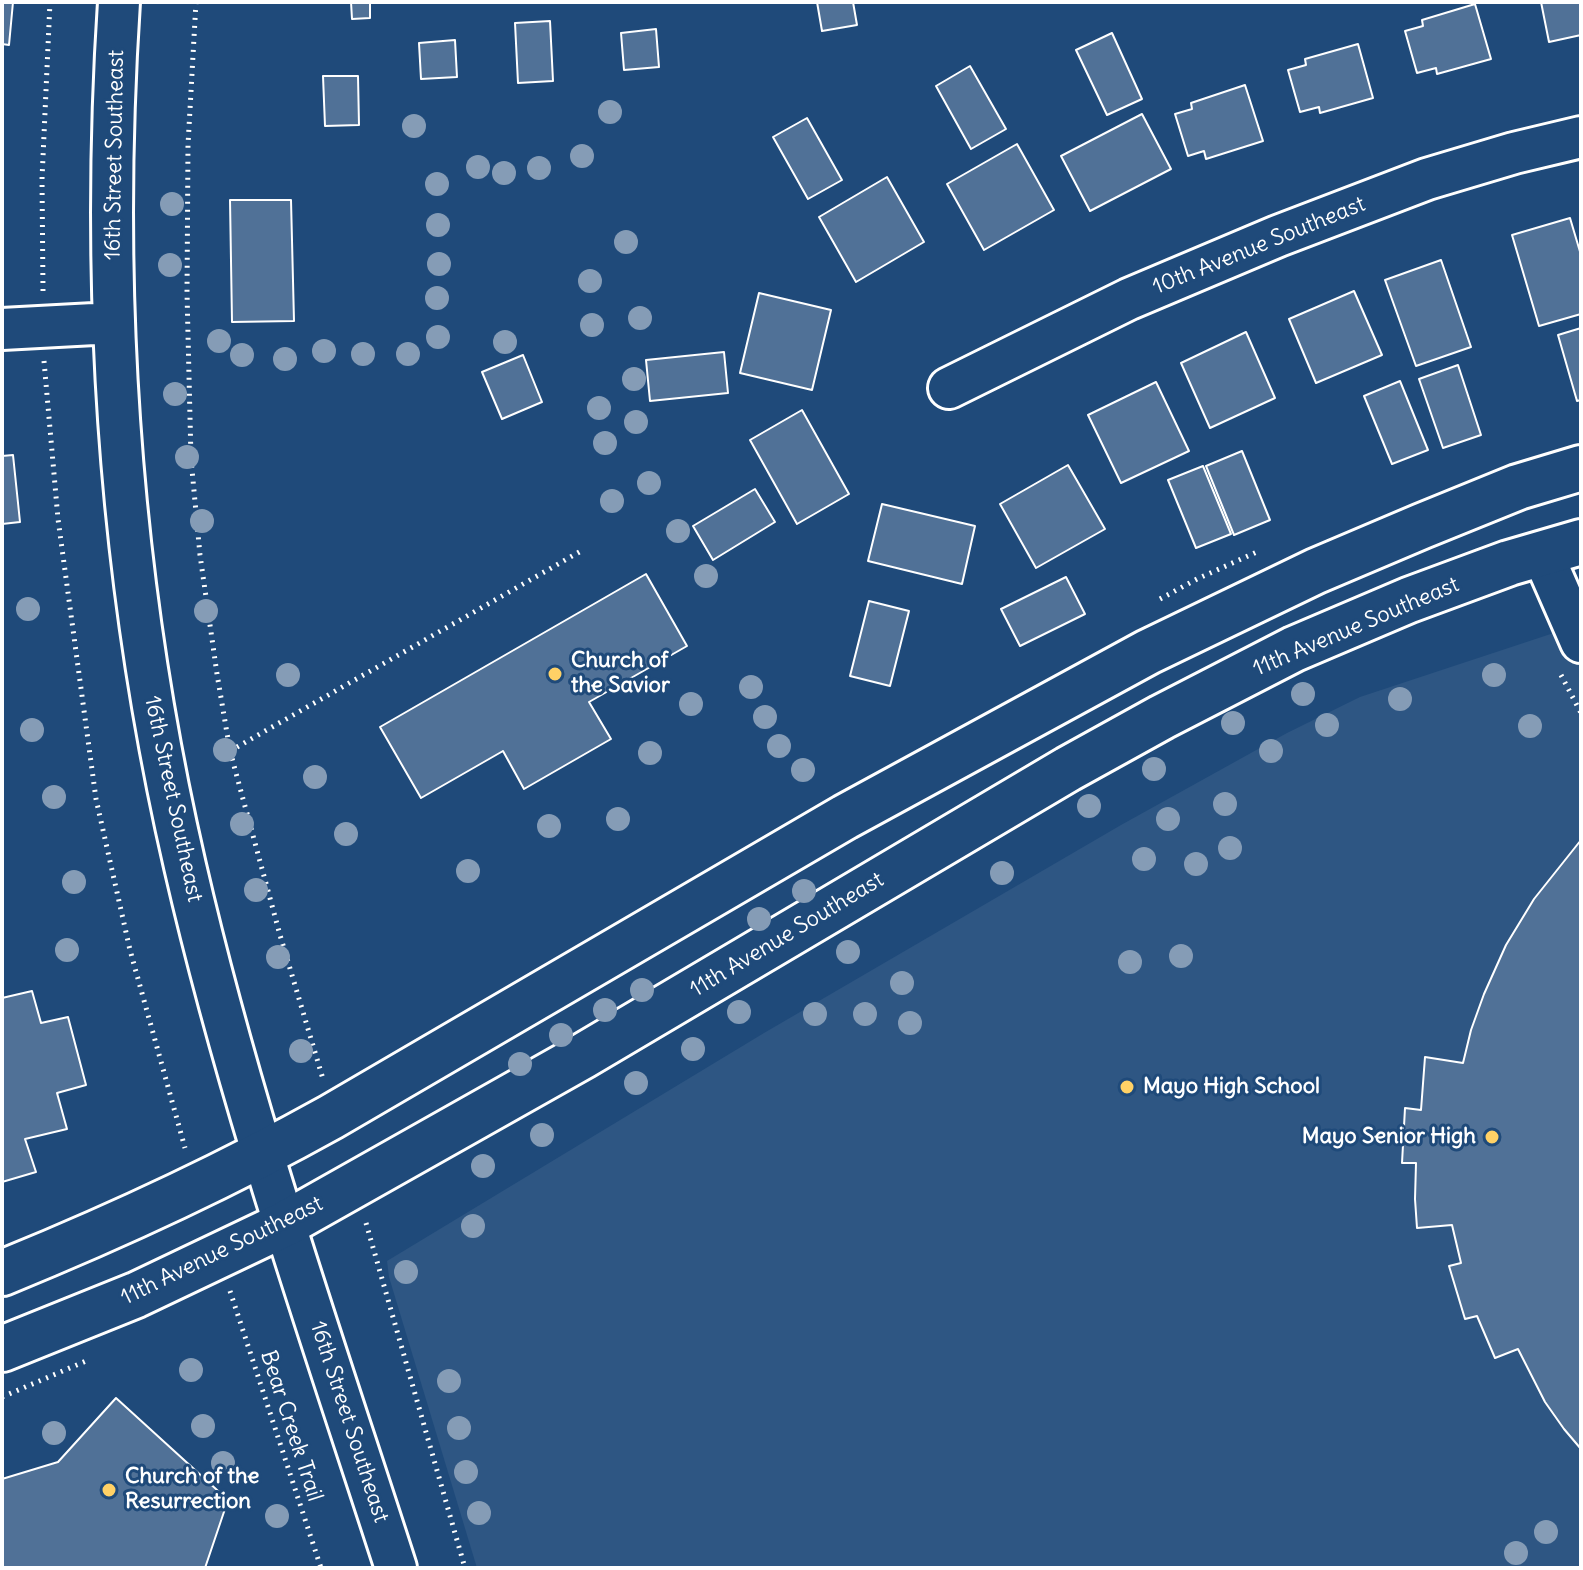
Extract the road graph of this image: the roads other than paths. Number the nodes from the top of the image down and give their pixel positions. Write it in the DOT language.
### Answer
graph roads {
  1 [pos="119,2"];
  2 [pos="1581,137"];
  3 [pos="113,323"];
  4 [pos="2,329"];
  5 [pos="949,388"];
  6 [pos="1581,468"];
  7 [pos="1561,548"];
  8 [pos="1581,642"];
  9 [pos="262,1155"];
  10 [pos="285,1224"];
  11 [pos="2,1273"];
  12 [pos="2,1349"];
  13 [pos="396,1568"];
  1 -- 3 [label="street, 16th Street Southeast"];
  2 -- 5 [label="street, 10th Avenue Southeast"];
  3 -- 4 [label="street"];
  3 -- 9 [label="street, 16th Street Southeast"];
  6 -- 9 [label="main road"];
  7 -- 8 [label="street"];
  7 -- 10 [label="main road, 11th Avenue Southeast"];
  9 -- 10 [label="street, 16th Street Southeast"];
  9 -- 11 [label="main road"];
  10 -- 12 [label="main road, 11th Avenue Southeast"];
  10 -- 13 [label="street, 16th Street Southeast"];
}
